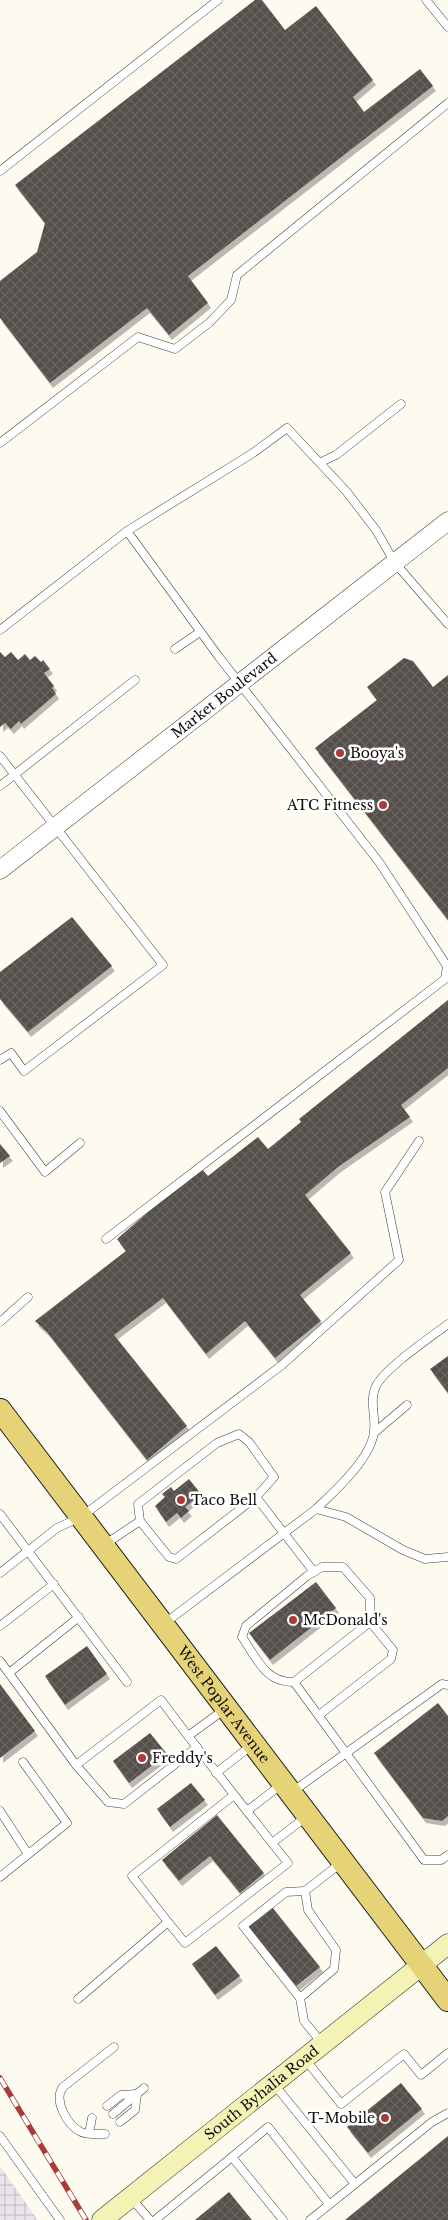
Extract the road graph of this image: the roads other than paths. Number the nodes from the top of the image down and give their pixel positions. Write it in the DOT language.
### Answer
graph roads {
  1 [pos="218,0"];
  2 [pos="426,0"];
  3 [pos="448,27"];
  4 [pos="448,103"];
  5 [pos="0,171"];
  6 [pos="401,404"];
  7 [pos="0,443"];
  8 [pos="321,462"];
  9 [pos="448,522"];
  10 [pos="127,531"];
  11 [pos="395,563"];
  12 [pos="448,624"];
  13 [pos="0,630"];
  14 [pos="200,632"];
  15 [pos="175,649"];
  16 [pos="135,680"];
  17 [pos="240,683"];
  18 [pos="0,756"];
  19 [pos="15,775"];
  20 [pos="0,786"];
  21 [pos="56,826"];
  22 [pos="0,870"];
  23 [pos="0,1060"];
  24 [pos="0,1111"];
  25 [pos="419,1141"];
  26 [pos="80,1143"];
  27 [pos="106,1239"];
  28 [pos="28,1297"];
  29 [pos="0,1322"];
  30 [pos="448,1324"];
  31 [pos="407,1405"];
  32 [pos="0,1410"];
  33 [pos="374,1433"];
  34 [pos="256,1497"];
  35 [pos="316,1509"];
  36 [pos="0,1514"];
  37 [pos="81,1517"];
  38 [pos="140,1521"];
  39 [pos="284,1533"];
  40 [pos="103,1545"];
  41 [pos="28,1551"];
  42 [pos="448,1557"];
  43 [pos="314,1572"];
  44 [pos="0,1573"];
  45 [pos="54,1584"];
  46 [pos="79,1617"];
  47 [pos="370,1622"];
  48 [pos="163,1624"];
  49 [pos="0,1626"];
  50 [pos="0,1661"];
  51 [pos="9,1673"];
  52 [pos="127,1682"];
  53 [pos="294,1682"];
  54 [pos="448,1685"];
  55 [pos="226,1708"];
  56 [pos="319,1715"];
  57 [pos="188,1736"];
  58 [pos="254,1744"];
  59 [pos="197,1747"];
  60 [pos="346,1753"];
  61 [pos="22,1762"];
  62 [pos="76,1765"];
  63 [pos="216,1773"];
  64 [pos="287,1788"];
  65 [pos="234,1795"];
  66 [pos="0,1811"];
  67 [pos="247,1811"];
  68 [pos="308,1816"];
  69 [pos="272,1843"];
  70 [pos="28,1854"];
  71 [pos="448,1855"];
  72 [pos="343,1862"];
  73 [pos="0,1877"];
  74 [pos="305,1891"];
  75 [pos="168,1922"];
  76 [pos="448,1944"];
  77 [pos="420,1964"];
  78 [pos="300,1998"];
  79 [pos="78,1999"];
  80 [pos="448,2000"];
  81 [pos="322,2042"];
  82 [pos="114,2047"];
  83 [pos="448,2053"];
  84 [pos="304,2057"];
  85 [pos="272,2082"];
  86 [pos="144,2088"];
  87 [pos="137,2094"];
  88 [pos="107,2106"];
  89 [pos="448,2113"];
  90 [pos="113,2114"];
  91 [pos="92,2118"];
  92 [pos="120,2122"];
  93 [pos="99,2126"];
  94 [pos="90,2133"];
  95 [pos="105,2134"];
  96 [pos="0,2136"];
  97 [pos="232,2157"];
  98 [pos="355,2184"];
  99 [pos="130,2196"];
  100 [pos="330,2204"];
  101 [pos="60,2220"];
  102 [pos="102,2220"];
  103 [pos="150,2220"];
  104 [pos="155,2220"];
  105 [pos="283,2220"];
  106 [pos="310,2220"];
  1 -- 5 [label="lane"];
  2 -- 3 [label="lane"];
  4 -- 7 [label="lane"];
  6 -- 8 [label="lane"];
  8 -- 10 [label="lane"];
  8 -- 11 [label="lane"];
  9 -- 11 [label="street, Market Boulevard"];
  10 -- 13 [label="lane"];
  10 -- 14 [label="lane"];
  11 -- 12 [label="lane"];
  11 -- 17 [label="street, Market Boulevard"];
  14 -- 15 [label="lane"];
  14 -- 17 [label="lane"];
  16 -- 19 [label="lane"];
  17 -- 21 [label="street, Market Boulevard"];
  17 -- 27 [label="lane"];
  18 -- 19 [label="lane"];
  19 -- 20 [label="lane"];
  19 -- 21 [label="lane"];
  21 -- 22 [label="street, Market Boulevard"];
  21 -- 23 [label="lane"];
  24 -- 26 [label="lane"];
  25 -- 37 [label="lane"];
  28 -- 29 [label="lane"];
  30 -- 33 [label="lane"];
  31 -- 33 [label="lane"];
  32 -- 37 [label="main road, West Poplar Avenue"];
  33 -- 35 [label="lane"];
  34 -- 38 [label="lane"];
  34 -- 38 [label="lane"];
  34 -- 39 [label="lane"];
  35 -- 39 [label="lane"];
  35 -- 42 [label="lane"];
  36 -- 41 [label="lane"];
  37 -- 40 [label="main road, West Poplar Avenue"];
  37 -- 41 [label="lane"];
  38 -- 40 [label="lane"];
  39 -- 43 [label="lane"];
  39 -- 48 [label="lane"];
  40 -- 48 [label="main road, West Poplar Avenue"];
  41 -- 44 [label="lane"];
  41 -- 45 [label="lane"];
  43 -- 47 [label="lane"];
  43 -- 53 [label="lane"];
  45 -- 46 [label="lane"];
  45 -- 49 [label="lane"];
  46 -- 51 [label="lane"];
  46 -- 52 [label="lane"];
  47 -- 53 [label="lane"];
  47 -- 56 [label="lane"];
  48 -- 55 [label="main road, West Poplar Avenue"];
  50 -- 51 [label="lane"];
  51 -- 62 [label="lane"];
  53 -- 56 [label="lane"];
  54 -- 60 [label="lane"];
  55 -- 57 [label="lane"];
  55 -- 58 [label="main road, West Poplar Avenue"];
  56 -- 60 [label="lane"];
  57 -- 59 [label="lane"];
  57 -- 62 [label="lane"];
  58 -- 63 [label="lane"];
  58 -- 64 [label="main road, West Poplar Avenue"];
  59 -- 62 [label="lane"];
  59 -- 63 [label="lane"];
  60 -- 64 [label="lane"];
  60 -- 71 [label="lane"];
  61 -- 70 [label="lane"];
  63 -- 65 [label="lane"];
  64 -- 67 [label="lane"];
  64 -- 68 [label="main road, West Poplar Avenue"];
  65 -- 67 [label="lane"];
  65 -- 75 [label="lane"];
  66 -- 70 [label="lane"];
  67 -- 69 [label="lane"];
  68 -- 69 [label="lane"];
  68 -- 72 [label="main road, West Poplar Avenue"];
  69 -- 75 [label="lane"];
  70 -- 73 [label="lane"];
  72 -- 74 [label="lane"];
  72 -- 77 [label="main road, West Poplar Avenue"];
  74 -- 78 [label="lane"];
  74 -- 78 [label="lane"];
  75 -- 79 [label="lane"];
  76 -- 77 [label="main road, South Byhalia Road"];
  77 -- 80 [label="main road, West Poplar Avenue"];
  77 -- 81 [label="main road, South Byhalia Road"];
  78 -- 81 [label="lane"];
  81 -- 84 [label="main road, South Byhalia Road"];
  82 -- 94 [label="lane"];
  83 -- 84 [label="lane"];
  84 -- 85 [label="main road, South Byhalia Road"];
  85 -- 98 [label="lane"];
  85 -- 99 [label="main road, South Byhalia Road"];
  86 -- 87 [label="lane"];
  87 -- 88 [label="lane"];
  87 -- 90 [label="lane"];
  87 -- 92 [label="lane"];
  89 -- 98 [label="lane"];
  91 -- 94 [label="lane"];
  93 -- 94 [label="lane"];
  94 -- 95 [label="lane"];
  96 -- 101 [label="lane"];
  97 -- 100 [label="lane"];
  97 -- 104 [label="lane"];
  97 -- 105 [label="lane"];
  98 -- 100 [label="lane"];
  99 -- 102 [label="main road, South Byhalia Road"];
  99 -- 103 [label="lane"];
  100 -- 106 [label="lane"];
}
